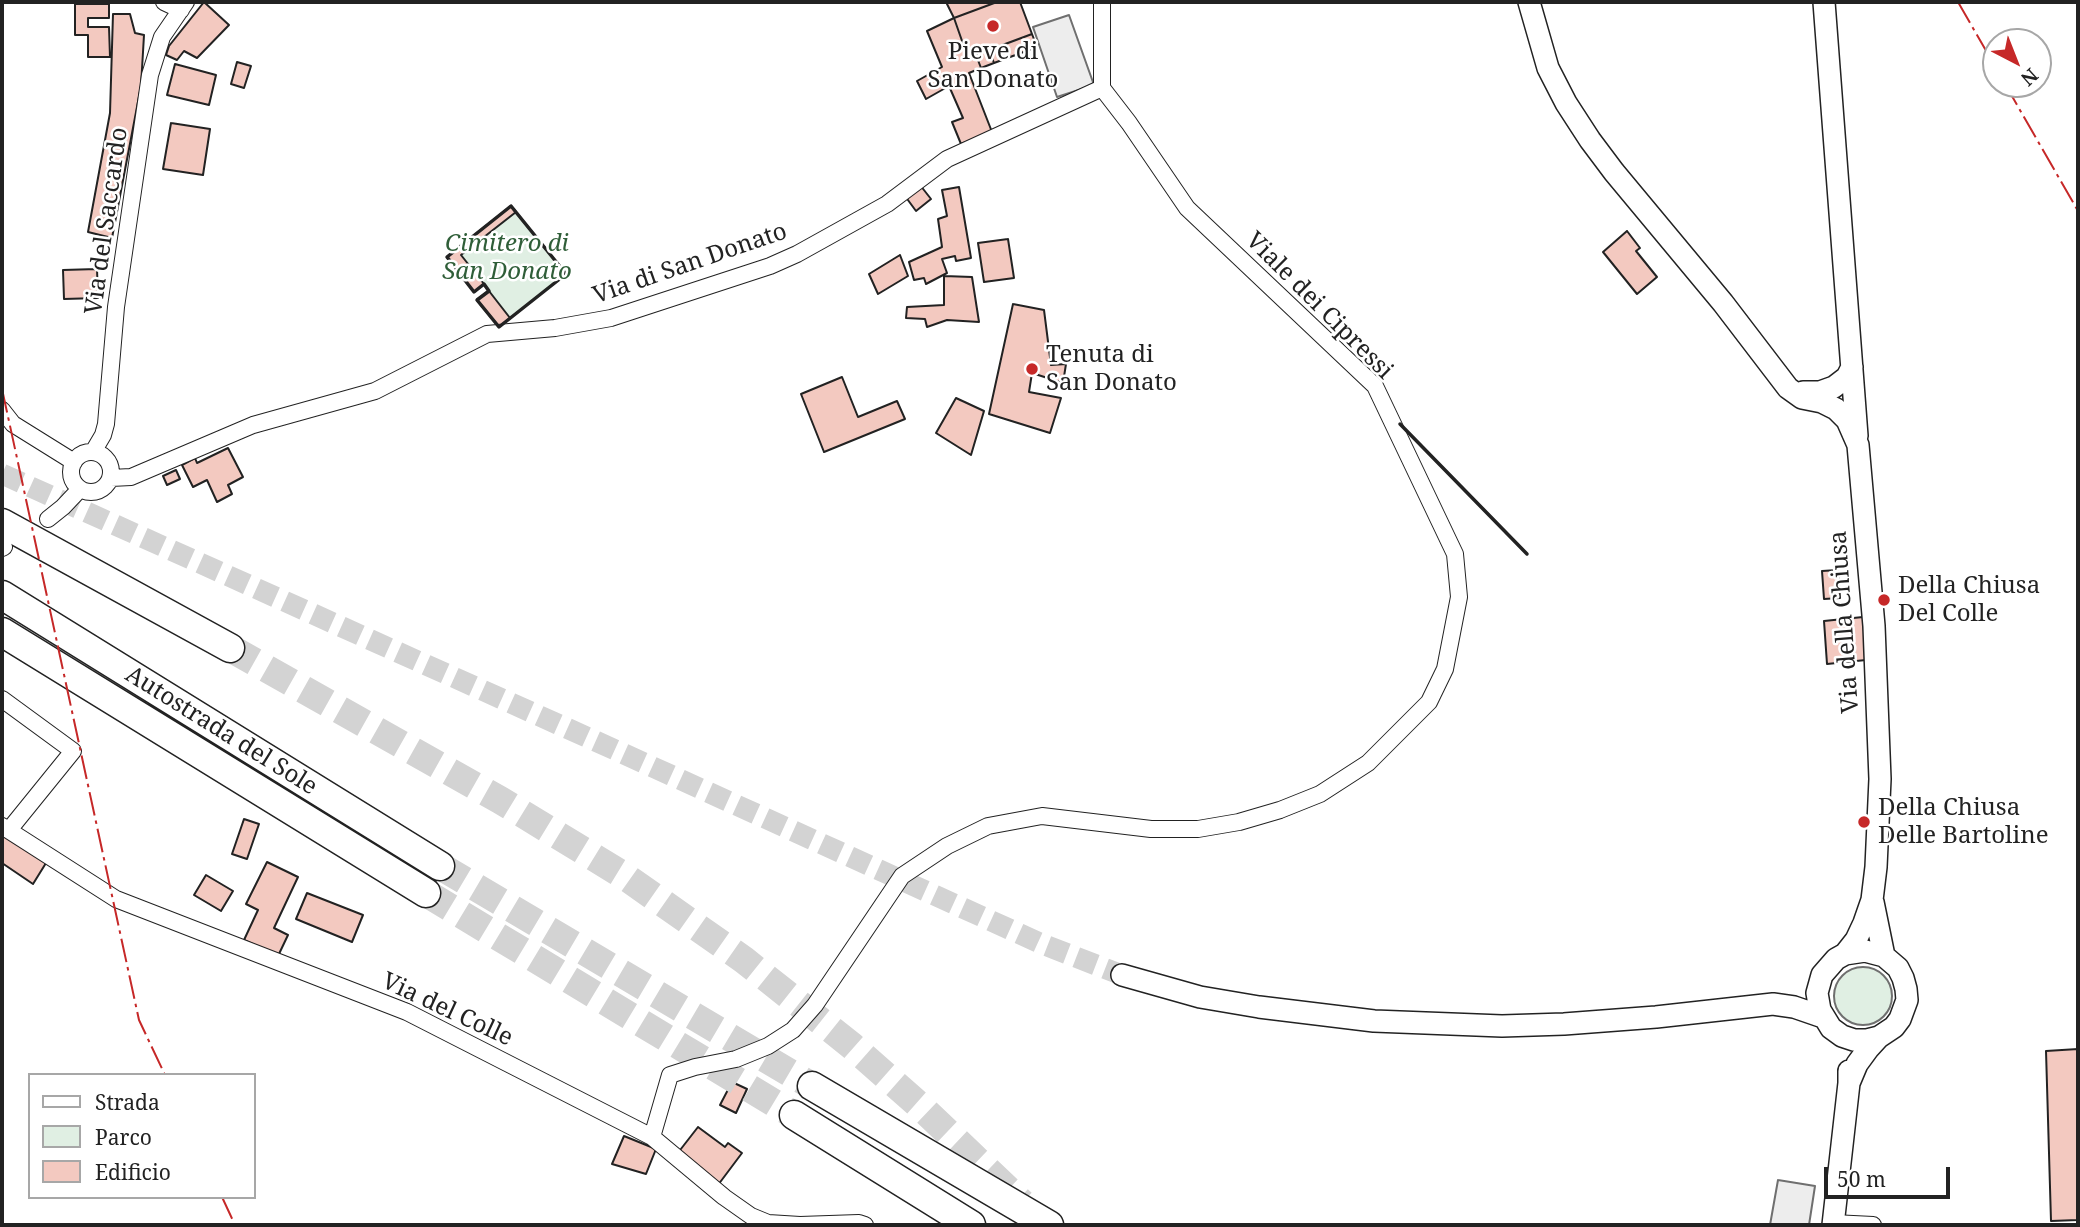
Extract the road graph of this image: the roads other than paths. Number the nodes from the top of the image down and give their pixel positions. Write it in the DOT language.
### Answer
graph roads {
  1 [pos="164,2"];
  2 [pos="1102,2"];
  3 [pos="1529,2"];
  4 [pos="1824,2"];
  5 [pos="183,6"];
  6 [pos="1102,88"];
  7 [pos="1852,367"];
  8 [pos="1783,382"];
  9 [pos="2,410"];
  10 [pos="1858,445"];
  11 [pos="93,452"];
  12 [pos="74,462"];
  13 [pos="111,478"];
  14 [pos="80,489"];
  15 [pos="48,519"];
  16 [pos="2,539"];
  17 [pos="2,595"];
  18 [pos="2,632"];
  19 [pos="230,648"];
  20 [pos="2,699"];
  21 [pos="5,828"];
  22 [pos="440,866"];
  23 [pos="426,892"];
  24 [pos="1872,900"];
  25 [pos="1845,954"];
  26 [pos="1884,956"];
  27 [pos="1122,975"];
  28 [pos="1822,975"];
  29 [pos="1773,1004"];
  30 [pos="1823,1017"];
  31 [pos="1842,1036"];
  32 [pos="1880,1037"];
  33 [pos="1849,1083"];
  34 [pos="811,1086"];
  35 [pos="794,1115"];
  36 [pos="652,1137"];
  37 [pos="1833,1224"];
  38 [pos="865,1225"];
  39 [pos="971,1225"];
  40 [pos="1049,1225"];
  41 [pos="1873,1225"];
  1 -- 5 [label="street"];
  2 -- 6 [label="street"];
  3 -- 8 [label="main road, Via della Chiusa"];
  4 -- 7 [label="main road"];
  5 -- 11 [label="street, Via del Saccardo"];
  6 -- 13 [label="street, Via di San Donato"];
  6 -- 36 [label="street, Viale dei Cipressi"];
  7 -- 8 [label="main road"];
  7 -- 10 [label="main road"];
  8 -- 10 [label="main road, Via della Chiusa"];
  9 -- 12 [label="street"];
  10 -- 24 [label="main road, Via della Chiusa"];
  11 -- 12 [label="street"];
  11 -- 13 [label="street"];
  12 -- 14 [label="street"];
  13 -- 14 [label="street"];
  14 -- 15 [label="street"];
  16 -- 19 [label="highway"];
  17 -- 22 [label="highway, Autostrada del Sole"];
  18 -- 23 [label="highway, Autostrada del Sole"];
  20 -- 21 [label="street"];
  21 -- 36 [label="street, Via del Colle"];
  24 -- 25 [label="main road, Via della Chiusa"];
  24 -- 26 [label="main road, Via della Chiusa"];
  25 -- 26 [label="main road"];
  25 -- 28 [label="main road, Via della Chiusa"];
  26 -- 32 [label="main road, Via della Chiusa"];
  27 -- 29 [label="main road"];
  28 -- 29 [label="main road, Via della Chiusa"];
  28 -- 30 [label="main road"];
  29 -- 30 [label="main road"];
  30 -- 31 [label="main road"];
  31 -- 32 [label="main road"];
  31 -- 33 [label="main road, Via della Chiusa"];
  32 -- 33 [label="main road, Via della Chiusa"];
  33 -- 37 [label="main road, Via della Chiusa"];
  34 -- 40 [label="highway"];
  35 -- 39 [label="highway"];
  36 -- 38 [label="street, Via del Colle"];
  37 -- 41 [label="street, Via della Chiusa"];
}
